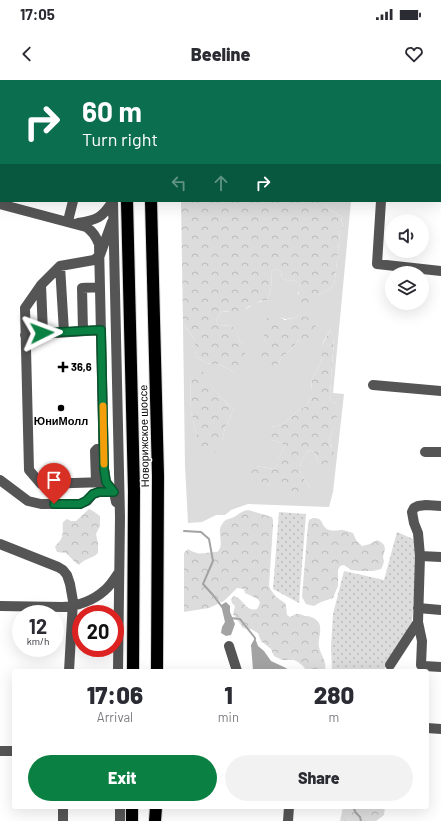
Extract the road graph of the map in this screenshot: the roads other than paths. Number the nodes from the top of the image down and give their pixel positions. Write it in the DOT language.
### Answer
graph roads {
  1 [pos="73,202"];
  2 [pos="112,202"];
  3 [pos="113,202"];
  4 [pos="127,202"];
  5 [pos="151,202"];
  6 [pos="381,202"];
  7 [pos="0,204"];
  8 [pos="114,217"];
  9 [pos="72,222"];
  10 [pos="100,255"];
  11 [pos="60,266"];
  12 [pos="441,271"];
  13 [pos="41,285"];
  14 [pos="100,287"];
  15 [pos="101,330"];
  16 [pos="83,331"];
  17 [pos="64,332"];
  18 [pos="42,333"];
  19 [pos="25,335"];
  20 [pos="373,385"];
  21 [pos="441,391"];
  22 [pos="103,448"];
  23 [pos="425,452"];
  24 [pos="441,452"];
  25 [pos="0,480"];
  26 [pos="96,482"];
  27 [pos="106,482"];
  28 [pos="114,492"];
  29 [pos="441,506"];
  30 [pos="120,517"];
  31 [pos="0,544"];
  32 [pos="420,556"];
  33 [pos="441,557"];
  34 [pos="119,572"];
  35 [pos="73,605"];
  36 [pos="77,605"];
  37 [pos="0,606"];
  38 [pos="72,606"];
  39 [pos="418,608"];
  40 [pos="441,610"];
  41 [pos="72,622"];
  42 [pos="418,622"];
  43 [pos="229,646"];
  44 [pos="390,665"];
  45 [pos="441,668"];
  46 [pos="69,669"];
  47 [pos="118,669"];
  48 [pos="134,669"];
  49 [pos="157,669"];
  50 [pos="236,669"];
  51 [pos="429,728"];
  52 [pos="441,729"];
  53 [pos="0,751"];
  54 [pos="12,751"];
  55 [pos="63,809"];
  56 [pos="120,809"];
  57 [pos="132,809"];
  58 [pos="156,809"];
  59 [pos="289,809"];
  60 [pos="63,821"];
  61 [pos="120,821"];
  62 [pos="132,821"];
  63 [pos="155,821"];
  64 [pos="288,821"];
  1 -- 9 [label="street"];
  2 -- 9 [label="street"];
  3 -- 8 [label="street"];
  4 -- 48 [label="highway, Новорижское шоссе"];
  5 -- 49 [label="highway, Новорижское шоссе"];
  6 -- 12 [label="street"];
  7 -- 9 [label="street"];
  8 -- 10 [label="street"];
  8 -- 30 [label="street"];
  9 -- 10 [label="street"];
  10 -- 11 [label="street"];
  10 -- 14 [label="street"];
  11 -- 13 [label="street"];
  11 -- 17 [label="street"];
  13 -- 18 [label="street"];
  13 -- 19 [label="street"];
  14 -- 15 [label="street"];
  14 -- 16 [label="street"];
  15 -- 16 [label="street"];
  15 -- 22 [label="street"];
  16 -- 17 [label="street"];
  17 -- 18 [label="street"];
  18 -- 19 [label="street"];
  19 -- 26 [label="street"];
  20 -- 21 [label="street"];
  22 -- 26 [label="street"];
  22 -- 27 [label="street"];
  23 -- 24 [label="street"];
  25 -- 28 [label="street"];
  26 -- 27 [label="street"];
  27 -- 28 [label="street"];
  28 -- 30 [label="street"];
  29 -- 32 [label="street"];
  30 -- 34 [label="street"];
  31 -- 35 [label="street"];
  32 -- 33 [label="street"];
  32 -- 39 [label="street"];
  34 -- 36 [label="street"];
  34 -- 47 [label="street"];
  37 -- 38 [label="street"];
  39 -- 40 [label="street"];
  39 -- 42 [label="street"];
  41 -- 46 [label="street"];
  42 -- 44 [label="street"];
  42 -- 45 [label="street"];
  43 -- 50 [label="street"];
  51 -- 52 [label="street"];
  53 -- 54 [label="street"];
  55 -- 60 [label="street"];
  56 -- 61 [label="street"];
  57 -- 62 [label="highway"];
  58 -- 63 [label="highway"];
  59 -- 64 [label="street"];
}
